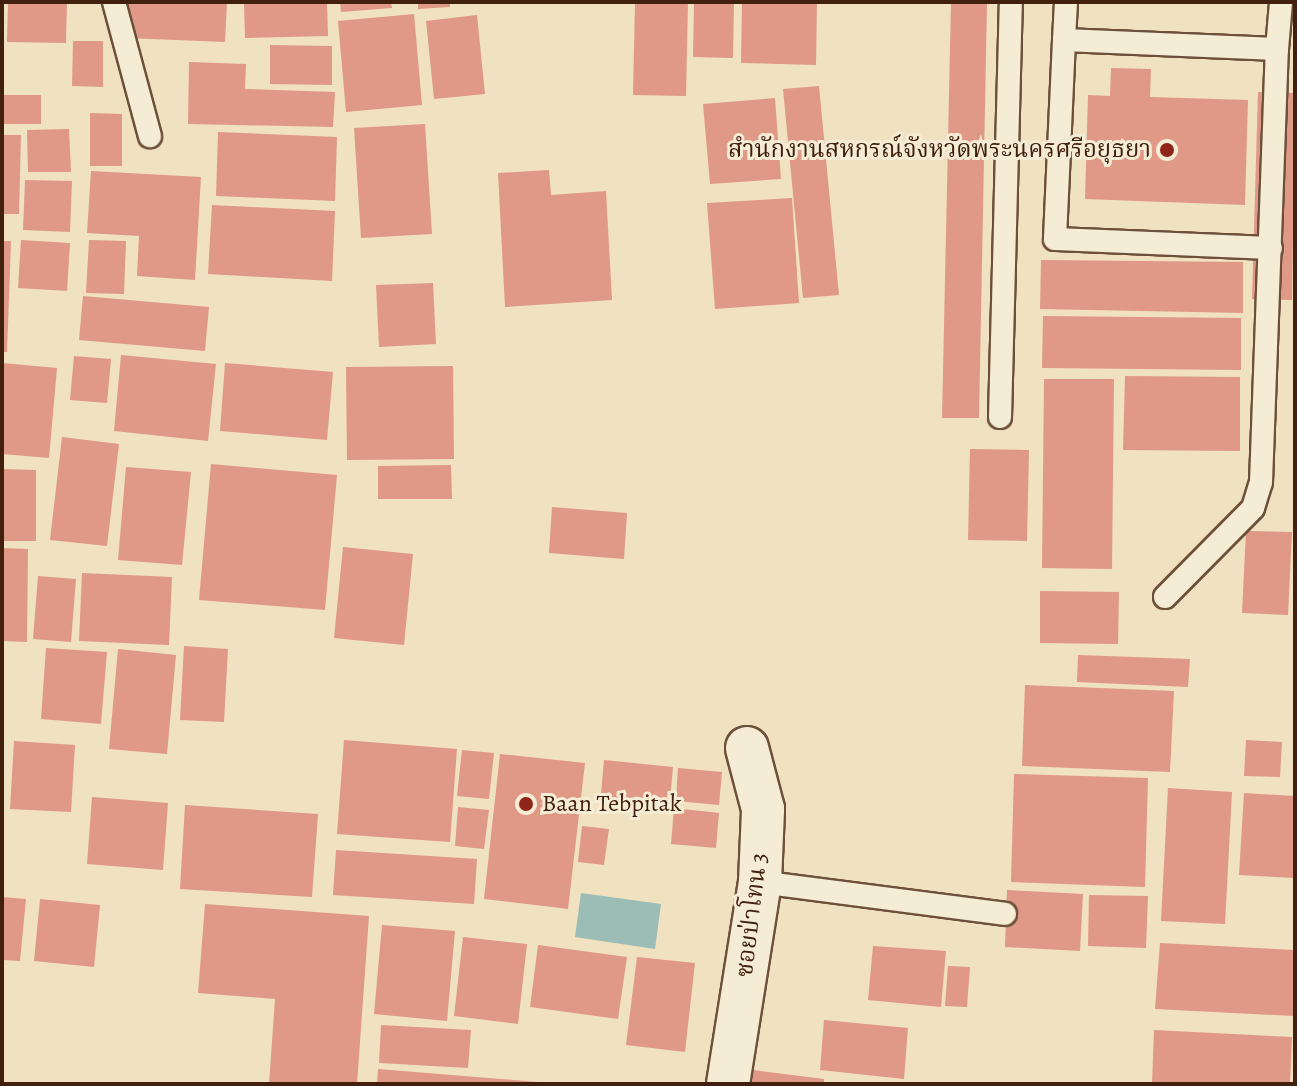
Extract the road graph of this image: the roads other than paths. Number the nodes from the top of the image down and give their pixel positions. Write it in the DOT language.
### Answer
graph roads {
  1 [pos="114,2"];
  2 [pos="1011,2"];
  3 [pos="1066,2"];
  4 [pos="1281,2"];
  5 [pos="1064,40"];
  6 [pos="1277,49"];
  7 [pos="150,136"];
  8 [pos="1271,248"];
  9 [pos="1000,417"];
  10 [pos="1165,597"];
  11 [pos="747,748"];
  12 [pos="760,882"];
  13 [pos="1005,914"];
  14 [pos="728,1084"];
  1 -- 7 [label="lane"];
  2 -- 9 [label="lane"];
  3 -- 5 [label="lane"];
  4 -- 6 [label="lane"];
  5 -- 6 [label="lane"];
  5 -- 8 [label="lane"];
  6 -- 8 [label="lane"];
  8 -- 10 [label="lane"];
  11 -- 12 [label="street, ซอยป่าโทน 3"];
  12 -- 13 [label="lane"];
  12 -- 14 [label="street, ซอยป่าโทน 3"];
}
